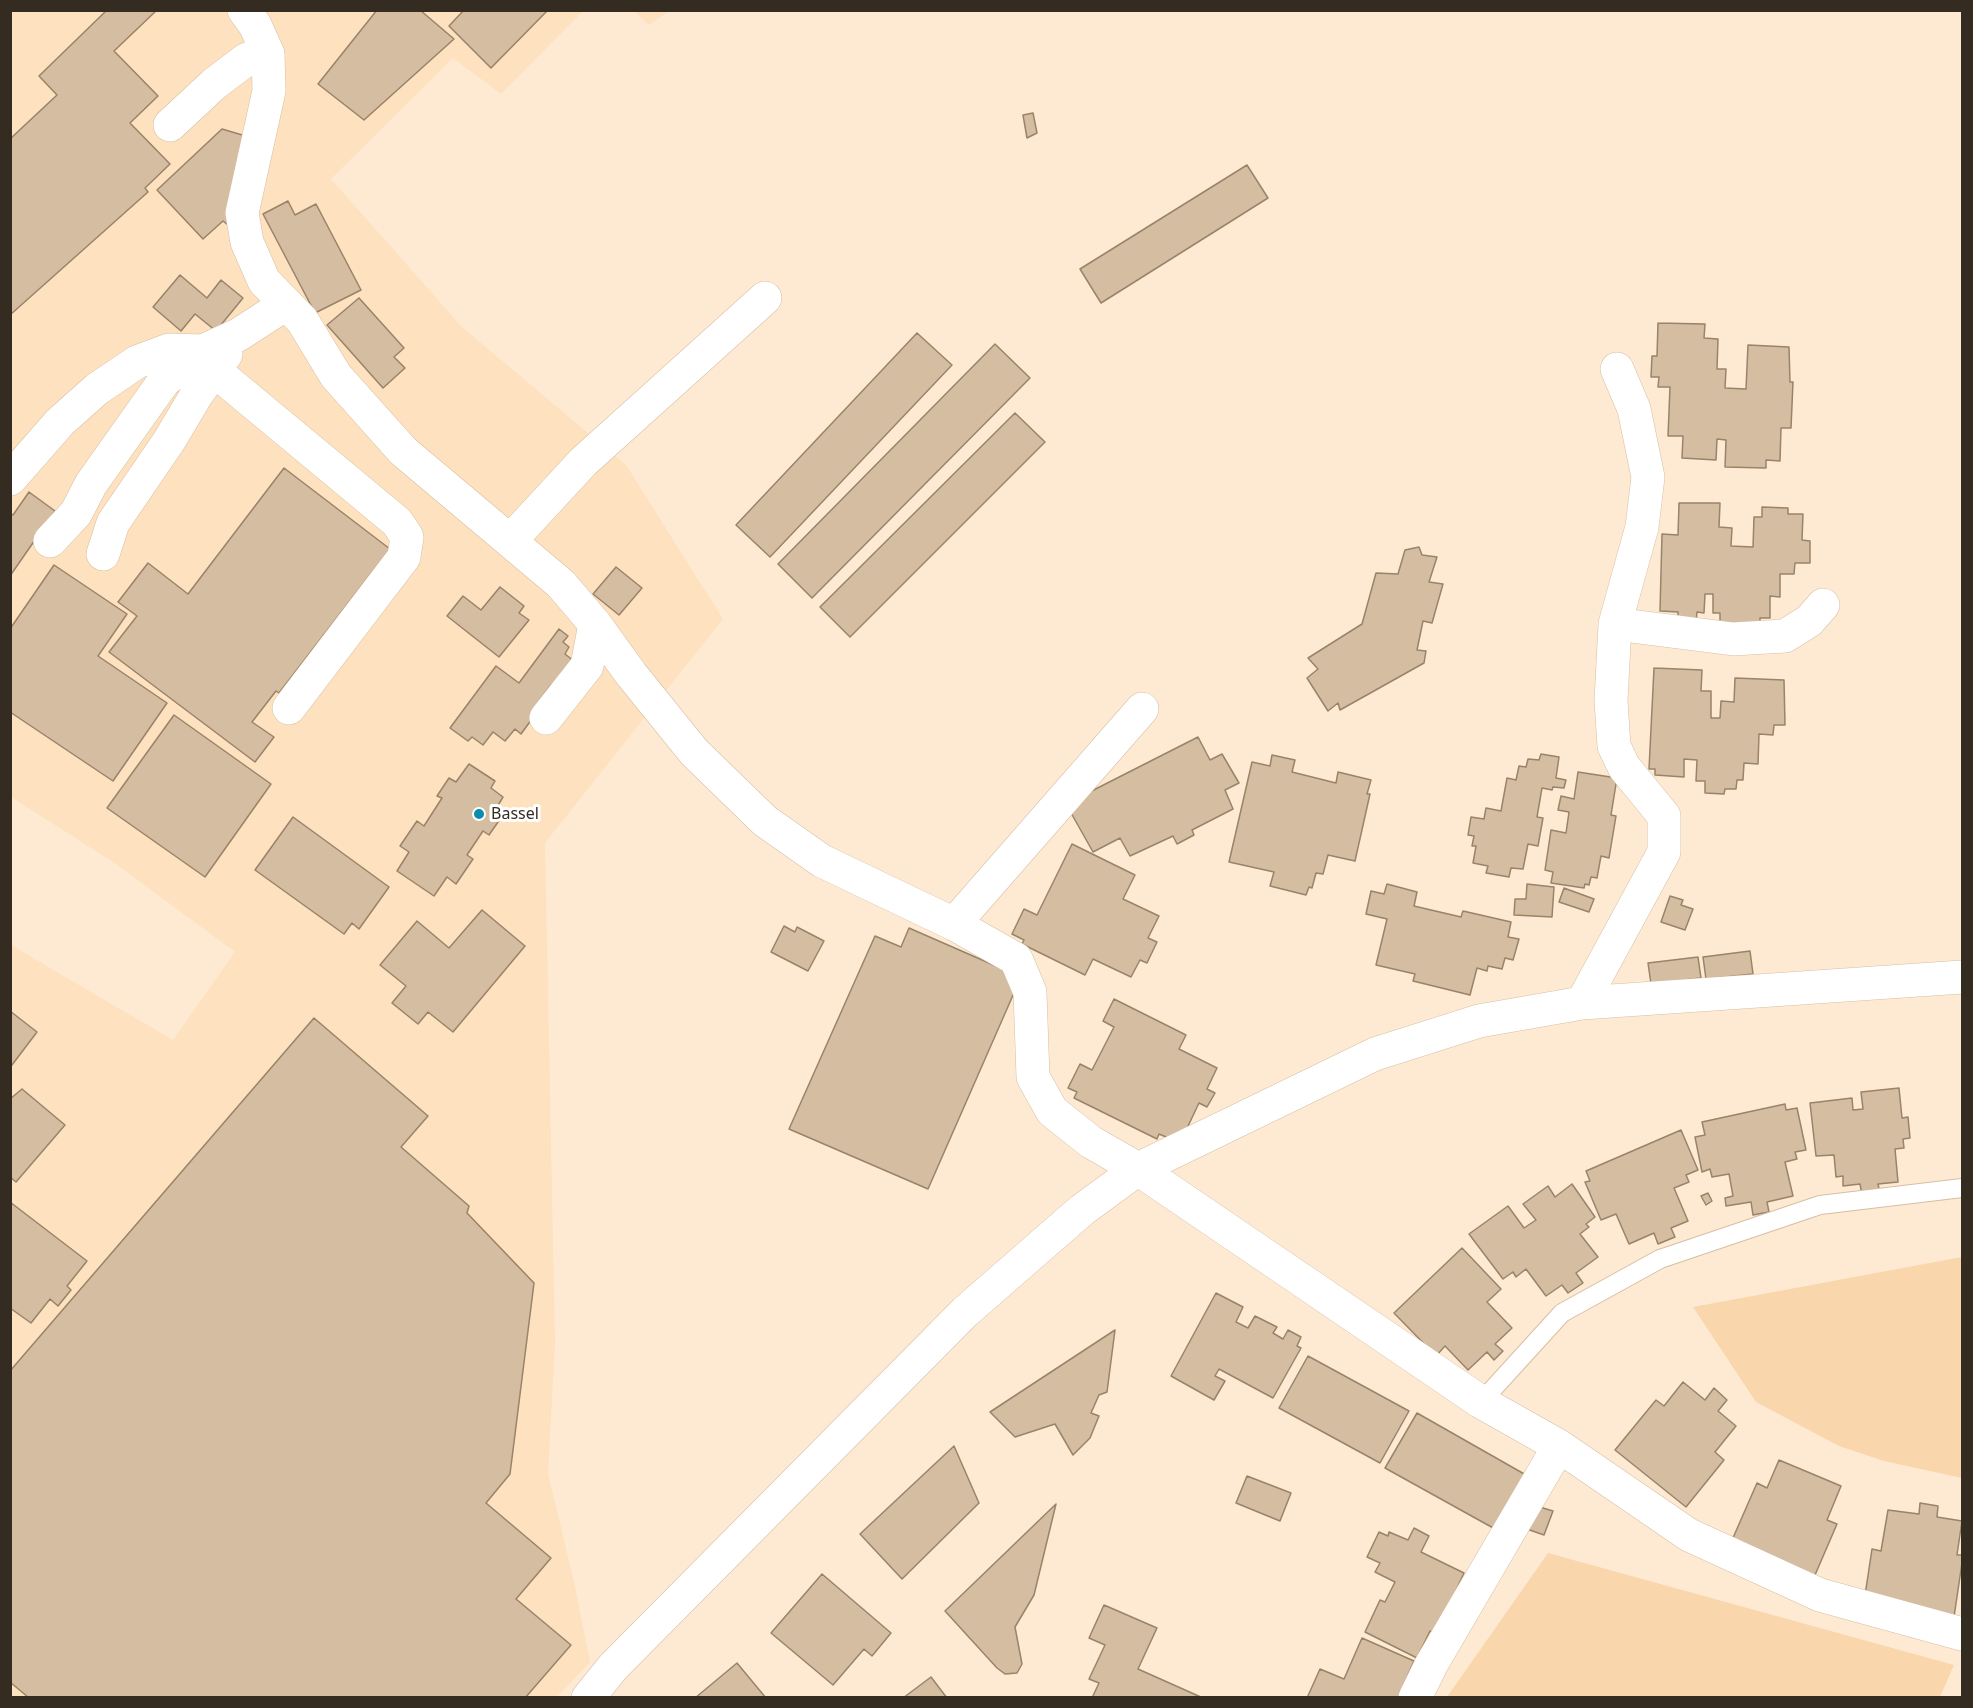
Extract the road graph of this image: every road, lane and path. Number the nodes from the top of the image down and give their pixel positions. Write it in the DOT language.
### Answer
graph roads {
  1 [pos="260,25"];
  2 [pos="170,125"];
  3 [pos="765,298"];
  4 [pos="286,304"];
  5 [pos="209,361"];
  6 [pos="1617,369"];
  7 [pos="10,479"];
  8 [pos="50,541"];
  9 [pos="510,541"];
  10 [pos="103,554"];
  11 [pos="1822,605"];
  12 [pos="596,624"];
  13 [pos="1615,624"];
  14 [pos="289,708"];
  15 [pos="1142,709"];
  16 [pos="546,718"];
  17 [pos="954,924"];
  18 [pos="1962,977"];
  19 [pos="1582,1003"];
  20 [pos="1138,1168"];
  21 [pos="1962,1188"];
  22 [pos="1481,1402"];
  23 [pos="1559,1446"];
  24 [pos="1962,1634"];
  25 [pos="612,1667"];
  26 [pos="588,1698"];
  27 [pos="623,1698"];
  28 [pos="1415,1698"];
  1 -- 2 [label="street"];
  1 -- 4 [label="street"];
  3 -- 9 [label="street"];
  4 -- 5 [label="street"];
  4 -- 9 [label="street"];
  5 -- 7 [label="street"];
  5 -- 8 [label="street"];
  5 -- 10 [label="street"];
  5 -- 14 [label="street"];
  6 -- 13 [label="street"];
  9 -- 12 [label="street"];
  11 -- 13 [label="street"];
  12 -- 16 [label="street"];
  12 -- 17 [label="street"];
  13 -- 19 [label="street"];
  15 -- 17 [label="street"];
  17 -- 20 [label="street"];
  18 -- 19 [label="street"];
  19 -- 20 [label="street"];
  20 -- 22 [label="street"];
  20 -- 25 [label="street"];
  21 -- 22 [label="lane"];
  22 -- 23 [label="street"];
  23 -- 24 [label="street"];
  23 -- 28 [label="street"];
  25 -- 26 [label="street"];
  25 -- 27 [label="street"];
}
